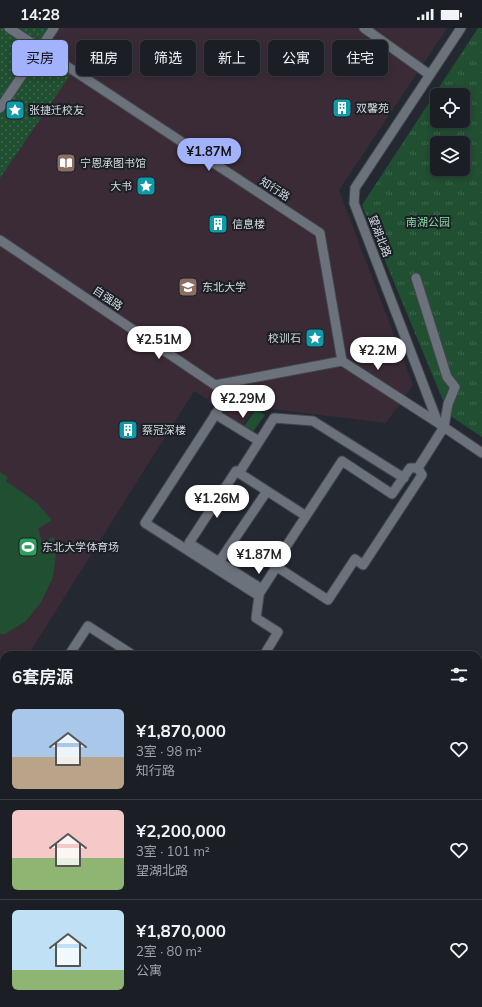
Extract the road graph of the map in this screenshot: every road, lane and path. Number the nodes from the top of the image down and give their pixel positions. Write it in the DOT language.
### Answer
graph roads {
  1 [pos="9,28"];
  2 [pos="54,28"];
  3 [pos="364,28"];
  4 [pos="461,28"];
  5 [pos="27,40"];
  6 [pos="46,40"];
  7 [pos="68,67"];
  8 [pos="430,75"];
  9 [pos="22,76"];
  10 [pos="0,108"];
  11 [pos="0,240"];
  12 [pos="416,278"];
  13 [pos="342,360"];
  14 [pos="441,425"];
  15 [pos="259,441"];
  16 [pos="482,453"];
  17 [pos="418,468"];
  18 [pos="239,473"];
  19 [pos="404,478"];
  20 [pos="267,491"];
  21 [pos="392,494"];
  22 [pos="403,502"];
  23 [pos="306,516"];
  24 [pos="219,562"];
  25 [pos="277,566"];
  26 [pos="260,592"];
  27 [pos="72,651"];
  28 [pos="127,651"];
  29 [pos="266,651"];
  1 -- 5 [label="street, 知行路"];
  2 -- 6 [label="street"];
  3 -- 8 [label="street"];
  4 -- 8 [label="street, 望湖北路"];
  7 -- 13 [label="street, 知行路"];
  8 -- 14 [label="street, 望湖北路"];
  9 -- 10 [label="street"];
  11 -- 13 [label="street, 自强路"];
  12 -- 14 [label="street"];
  13 -- 14 [label="street"];
  14 -- 16 [label="street"];
  14 -- 17 [label="street"];
  15 -- 18 [label="street"];
  15 -- 19 [label="street"];
  15 -- 26 [label="street"];
  17 -- 19 [label="street"];
  17 -- 22 [label="street"];
  18 -- 20 [label="street"];
  18 -- 24 [label="street"];
  19 -- 21 [label="street"];
  20 -- 23 [label="street"];
  20 -- 24 [label="street"];
  21 -- 22 [label="street"];
  21 -- 23 [label="street"];
  22 -- 25 [label="street"];
  23 -- 25 [label="street"];
  24 -- 26 [label="street"];
  25 -- 26 [label="street"];
  26 -- 29 [label="street"];
  27 -- 28 [label="street"];
}
